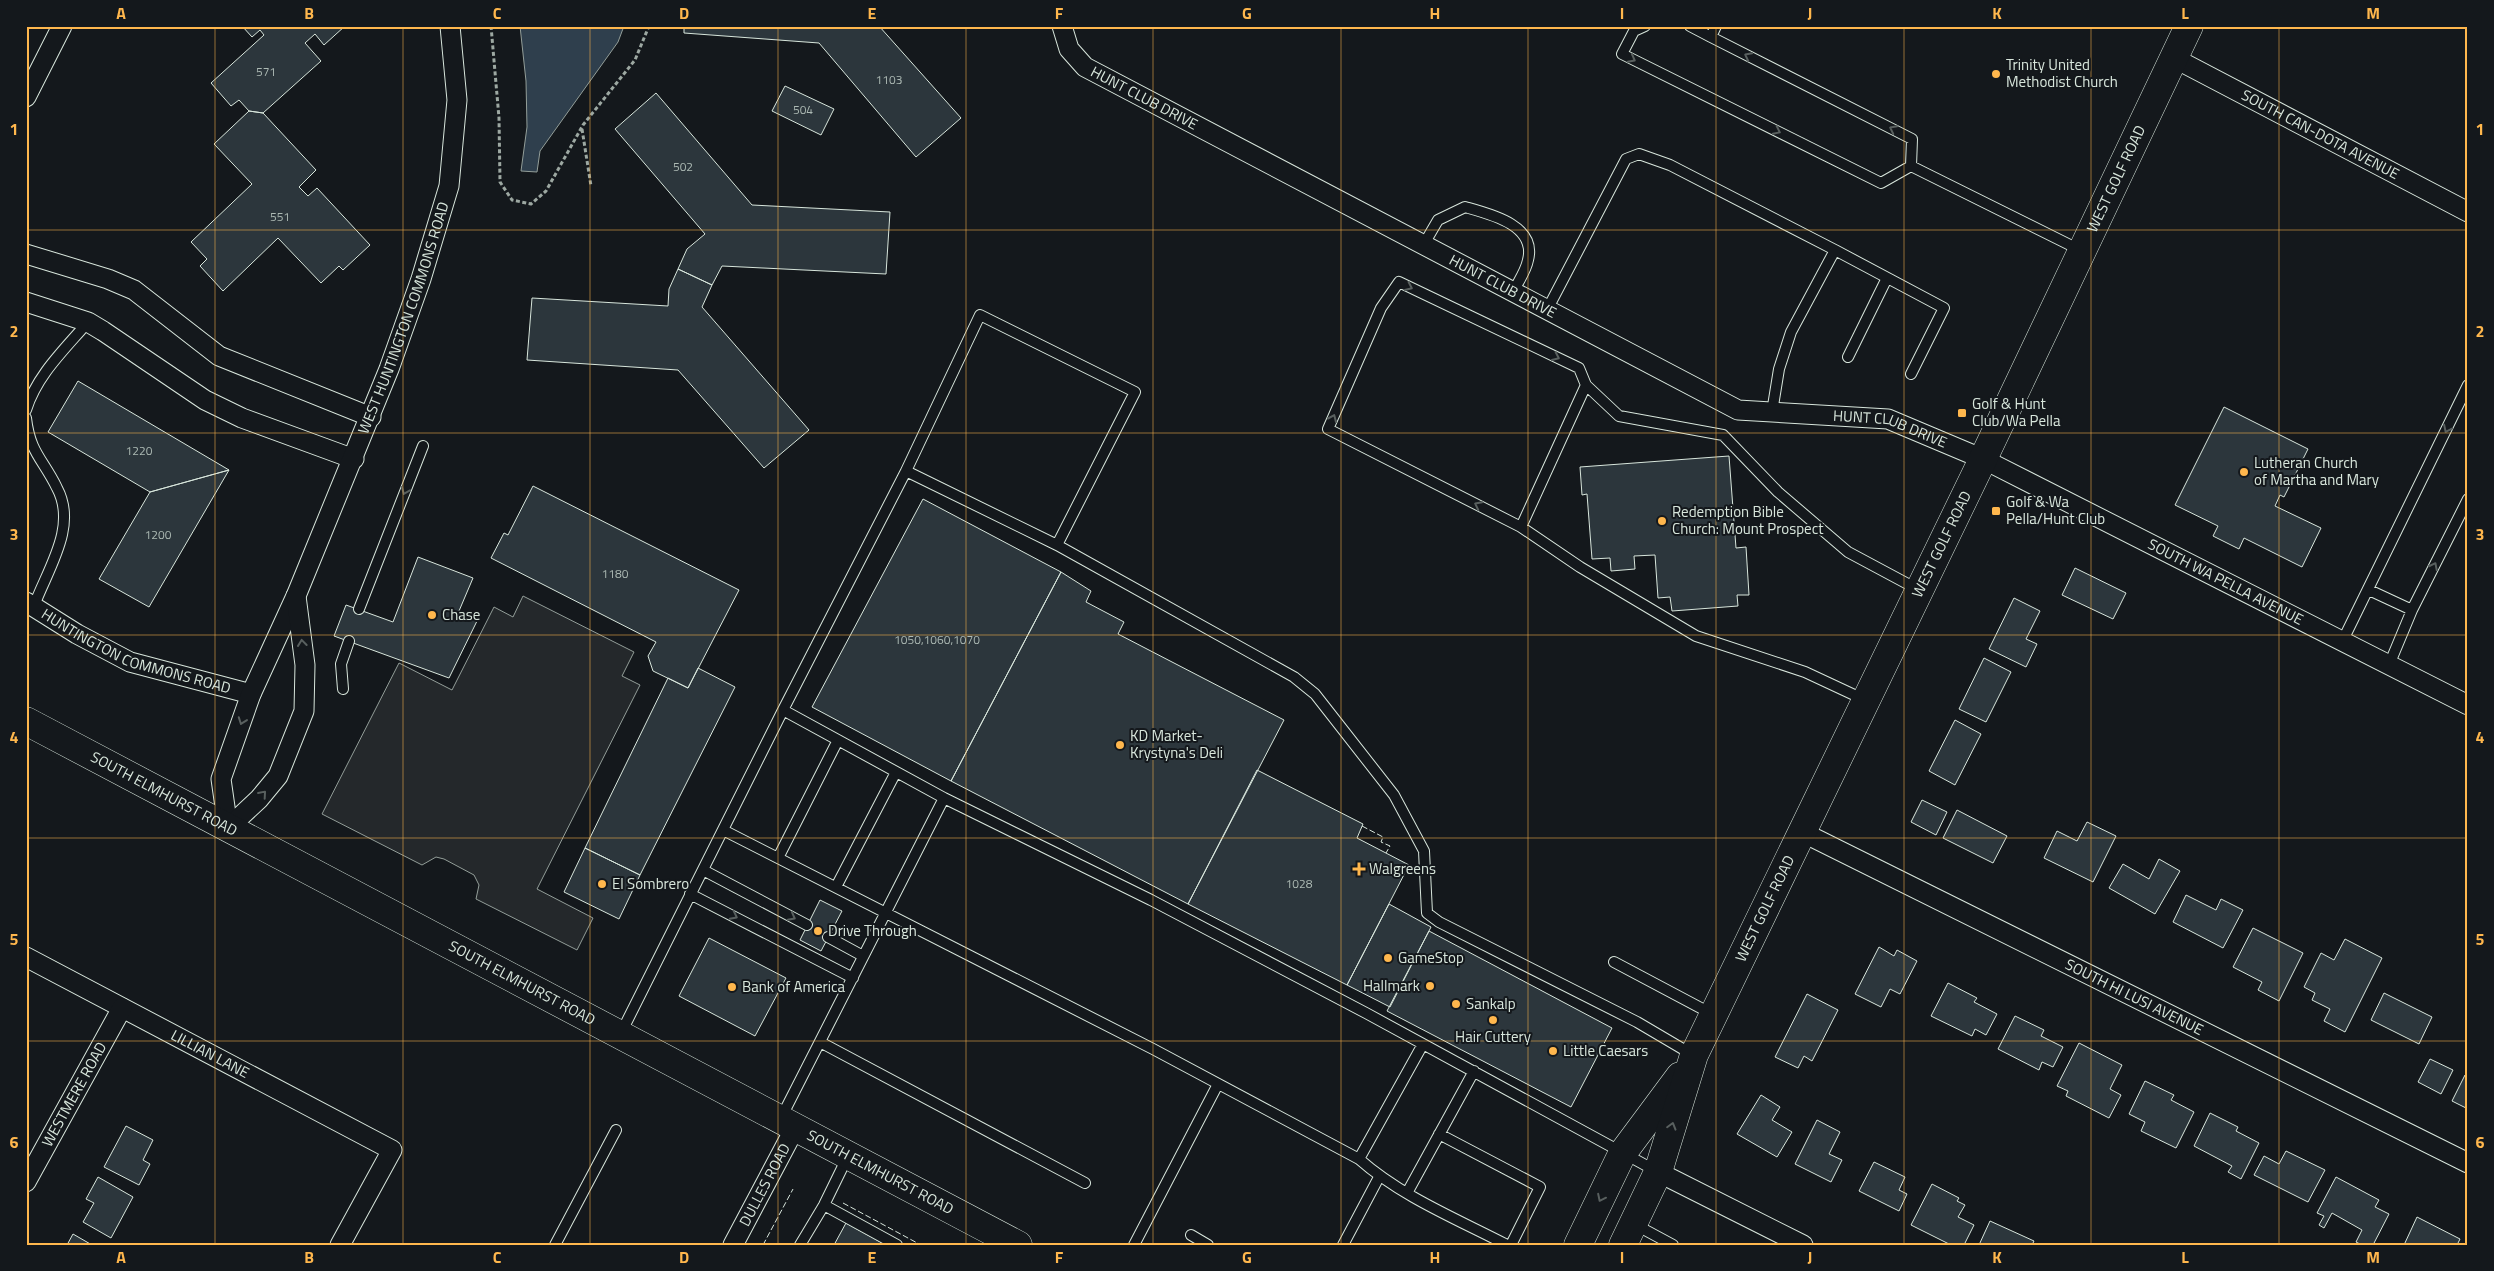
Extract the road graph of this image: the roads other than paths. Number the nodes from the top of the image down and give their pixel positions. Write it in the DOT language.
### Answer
graph roads {
  1 [pos="62,26"];
  2 [pos="450,26"];
  3 [pos="1062,26"];
  4 [pos="1645,26"];
  5 [pos="1690,26"];
  6 [pos="1716,26"];
  7 [pos="2189,26"];
  8 [pos="1711,37"];
  9 [pos="2174,58"];
  10 [pos="26,96"];
  11 [pos="1911,166"];
  12 [pos="2468,212"];
  13 [pos="1424,244"];
  14 [pos="1835,250"];
  15 [pos="2082,251"];
  16 [pos="26,254"];
  17 [pos="1887,278"];
  18 [pos="1513,292"];
  19 [pos="26,302"];
  20 [pos="1547,310"];
  21 [pos="88,322"];
  22 [pos="1848,357"];
  23 [pos="1911,374"];
  24 [pos="1586,385"];
  25 [pos="2468,385"];
  26 [pos="26,410"];
  27 [pos="1772,412"];
  28 [pos="370,417"];
  29 [pos="26,418"];
  30 [pos="423,446"];
  31 [pos="354,459"];
  32 [pos="1983,460"];
  33 [pos="906,471"];
  34 [pos="2468,499"];
  35 [pos="1521,527"];
  36 [pos="1057,545"];
  37 [pos="1920,590"];
  38 [pos="2369,590"];
  39 [pos="296,596"];
  40 [pos="30,604"];
  41 [pos="358,609"];
  42 [pos="2412,610"];
  43 [pos="349,641"];
  44 [pos="2342,642"];
  45 [pos="2389,665"];
  46 [pos="343,688"];
  47 [pos="252,694"];
  48 [pos="1866,701"];
  49 [pos="2468,705"];
  50 [pos="783,710"];
  51 [pos="26,721"];
  52 [pos="838,740"];
  53 [pos="896,772"];
  54 [pos="944,798"];
  55 [pos="228,828"];
  56 [pos="722,830"];
  57 [pos="1802,832"];
  58 [pos="778,858"];
  59 [pos="703,870"];
  60 [pos="836,887"];
  61 [pos="690,894"];
  62 [pos="885,912"];
  63 [pos="807,925"];
  64 [pos="828,937"];
  65 [pos="863,956"];
  66 [pos="26,957"];
  67 [pos="1614,962"];
  68 [pos="853,978"];
  69 [pos="122,1008"];
  70 [pos="1713,1015"];
  71 [pos="620,1034"];
  72 [pos="820,1042"];
  73 [pos="1423,1044"];
  74 [pos="1693,1058"];
  75 [pos="1474,1071"];
  76 [pos="1218,1084"];
  77 [pos="789,1122"];
  78 [pos="616,1130"];
  79 [pos="1439,1134"];
  80 [pos="849,1154"];
  81 [pos="1622,1154"];
  82 [pos="1360,1159"];
  83 [pos="2468,1163"];
  84 [pos="1658,1172"];
  85 [pos="1380,1177"];
  86 [pos="26,1182"];
  87 [pos="1085,1183"];
  88 [pos="1407,1193"];
  89 [pos="824,1205"];
  90 [pos="1628,1234"];
  91 [pos="1190,1235"];
  92 [pos="340,1245"];
  93 [pos="555,1245"];
  94 [pos="733,1245"];
  95 [pos="800,1245"];
  96 [pos="897,1245"];
  97 [pos="1018,1245"];
  98 [pos="1134,1245"];
  99 [pos="1208,1245"];
  100 [pos="1343,1245"];
  101 [pos="1509,1245"];
  102 [pos="1578,1245"];
  103 [pos="1673,1245"];
  104 [pos="1803,1245"];
  1 -- 10 [label="street"];
  2 -- 28 [label="street, WEST HUNTINGTON COMMONS ROAD"];
  3 -- 13 [label="street, HUNT CLUB DRIVE"];
  4 -- 11 [label="lane, one-way"];
  5 -- 8 [label="lane"];
  6 -- 8 [label="lane"];
  7 -- 9 [label="main road, WEST GOLF ROAD"];
  11 -- 8 [label="lane, one-way"];
  9 -- 12 [label="street, SOUTH CAN-DOTA AVENUE"];
  9 -- 15 [label="main road, WEST GOLF ROAD"];
  11 -- 15 [label="lane"];
  13 -- 18 [label="street, HUNT CLUB DRIVE"];
  13 -- 18 [label="lane"];
  14 -- 17 [label="lane"];
  14 -- 20 [label="lane"];
  14 -- 27 [label="lane"];
  15 -- 32 [label="main road, WEST GOLF ROAD"];
  16 -- 28 [label="street"];
  17 -- 22 [label="lane"];
  17 -- 23 [label="lane"];
  18 -- 20 [label="street, HUNT CLUB DRIVE"];
  19 -- 21 [label="street"];
  20 -- 27 [label="street, HUNT CLUB DRIVE"];
  21 -- 26 [label="lane"];
  21 -- 31 [label="street"];
  24 -- 35 [label="lane"];
  35 -- 24 [label="lane, one-way"];
  24 -- 37 [label="lane"];
  25 -- 38 [label="lane, one-way"];
  27 -- 32 [label="street, HUNT CLUB DRIVE"];
  28 -- 31 [label="street, WEST HUNTINGTON COMMONS ROAD"];
  29 -- 40 [label="lane"];
  30 -- 41 [label="lane, one-way"];
  31 -- 39 [label="street, WEST HUNTINGTON COMMONS ROAD"];
  32 -- 37 [label="main road, WEST GOLF ROAD"];
  32 -- 44 [label="street, SOUTH WA PELLA AVENUE"];
  33 -- 36 [label="lane"];
  33 -- 36 [label="lane"];
  33 -- 50 [label="lane"];
  42 -- 34 [label="lane, one-way"];
  35 -- 48 [label="lane"];
  36 -- 74 [label="lane"];
  37 -- 48 [label="main road, WEST GOLF ROAD"];
  38 -- 42 [label="lane"];
  38 -- 44 [label="lane"];
  39 -- 47 [label="street, WEST HUNTINGTON COMMONS ROAD"];
  55 -- 39 [label="street, one-way"];
  40 -- 47 [label="street, HUNTINGTON COMMONS ROAD"];
  42 -- 45 [label="lane"];
  43 -- 46 [label="lane"];
  44 -- 45 [label="street, SOUTH WA PELLA AVENUE"];
  45 -- 49 [label="street, SOUTH WA PELLA AVENUE"];
  47 -- 55 [label="street, WEST HUNTINGTON COMMONS ROAD, one-way"];
  48 -- 57 [label="main road, WEST GOLF ROAD"];
  50 -- 52 [label="lane"];
  50 -- 56 [label="lane"];
  51 -- 55 [label="main road, SOUTH ELMHURST ROAD"];
  52 -- 53 [label="lane"];
  52 -- 58 [label="lane"];
  53 -- 54 [label="lane"];
  53 -- 60 [label="lane"];
  54 -- 62 [label="lane"];
  54 -- 73 [label="lane"];
  55 -- 71 [label="main road, SOUTH ELMHURST ROAD"];
  56 -- 58 [label="lane"];
  56 -- 59 [label="lane"];
  57 -- 70 [label="main road, WEST GOLF ROAD"];
  57 -- 83 [label="street, SOUTH HI LUSI AVENUE"];
  58 -- 60 [label="lane"];
  59 -- 61 [label="lane"];
  59 -- 63 [label="lane, one-way"];
  60 -- 62 [label="lane"];
  61 -- 68 [label="lane, one-way"];
  61 -- 71 [label="lane"];
  62 -- 65 [label="lane"];
  62 -- 76 [label="lane"];
  64 -- 65 [label="lane"];
  65 -- 68 [label="lane"];
  66 -- 69 [label="street, LILLIAN LANE"];
  67 -- 70 [label="lane"];
  68 -- 72 [label="lane"];
  69 -- 86 [label="street, WESTMERE ROAD"];
  69 -- 92 [label="street, LILLIAN LANE"];
  70 -- 74 [label="main road, WEST GOLF ROAD"];
  71 -- 77 [label="main road, SOUTH ELMHURST ROAD"];
  72 -- 77 [label="lane"];
  72 -- 87 [label="lane"];
  73 -- 75 [label="lane"];
  73 -- 82 [label="lane"];
  74 -- 81 [label="main road, WEST GOLF ROAD"];
  84 -- 74 [label="main road, WEST GOLF ROAD, one-way"];
  75 -- 79 [label="lane"];
  75 -- 81 [label="lane"];
  76 -- 82 [label="lane"];
  76 -- 98 [label="lane"];
  77 -- 80 [label="main road, SOUTH ELMHURST ROAD"];
  77 -- 94 [label="street, DULLES ROAD"];
  78 -- 93 [label="lane"];
  79 -- 88 [label="lane"];
  79 -- 101 [label="lane"];
  80 -- 89 [label="lane"];
  80 -- 97 [label="main road, SOUTH ELMHURST ROAD"];
  81 -- 84 [label="lane"];
  81 -- 102 [label="main road, WEST GOLF ROAD, one-way"];
  82 -- 85 [label="lane"];
  84 -- 90 [label="main road, WEST GOLF ROAD"];
  84 -- 104 [label="street"];
  85 -- 88 [label="lane"];
  85 -- 100 [label="lane"];
  88 -- 101 [label="lane"];
  89 -- 95 [label="lane"];
  89 -- 96 [label="lane"];
  90 -- 103 [label="lane"];
  91 -- 99 [label="lane"];
}
